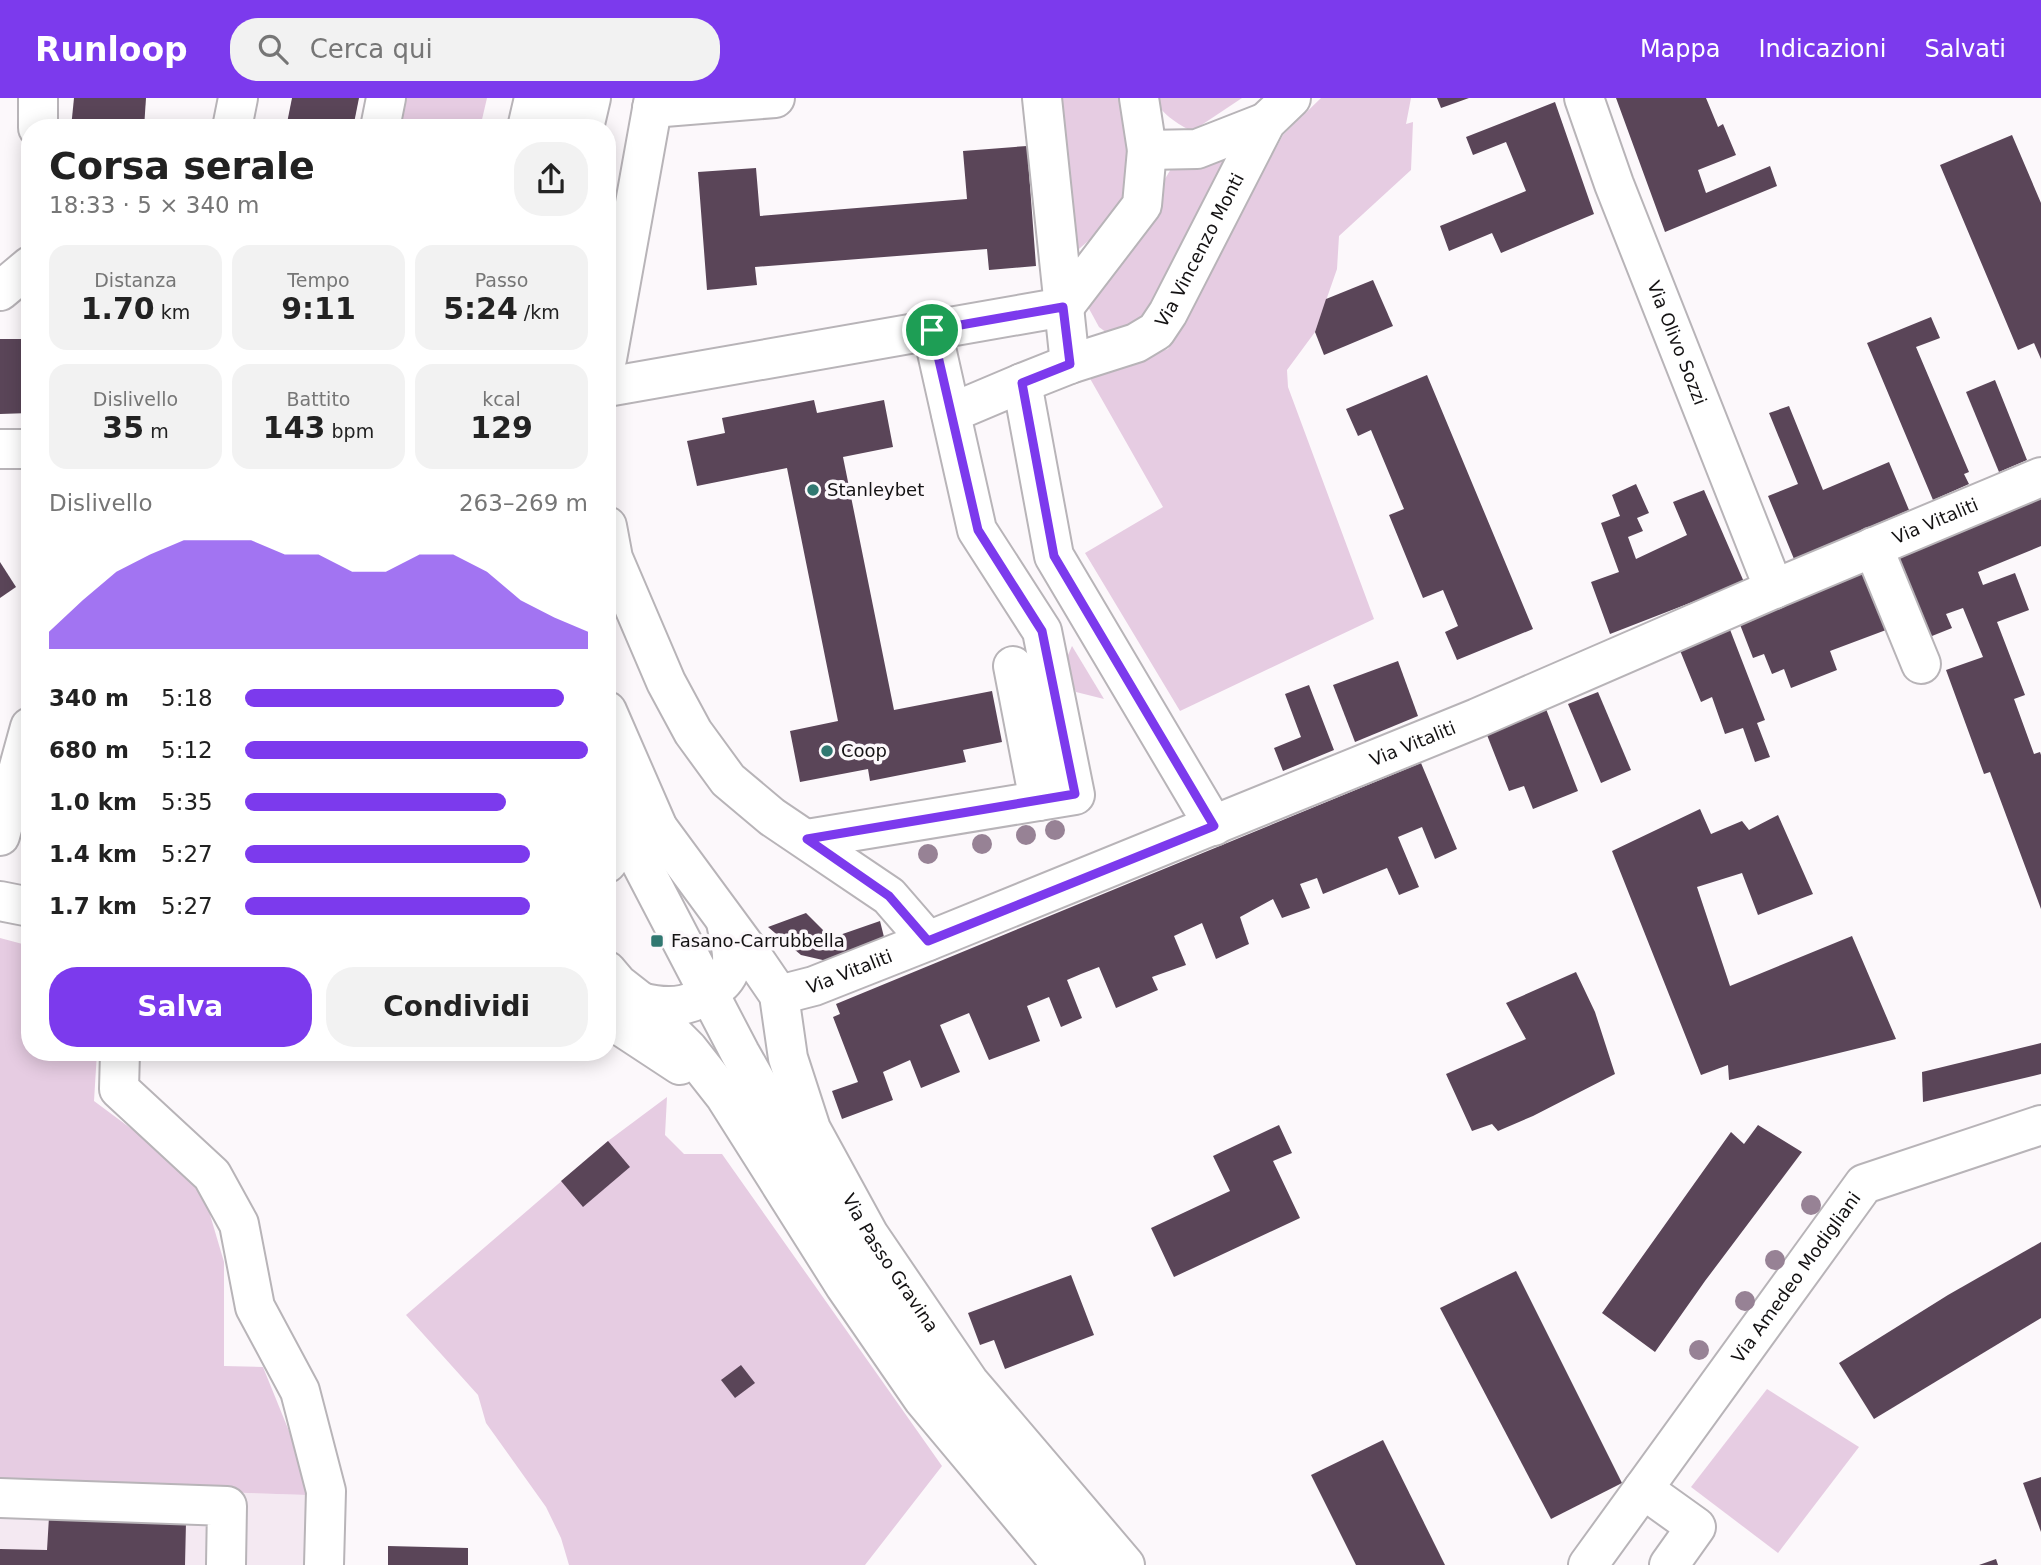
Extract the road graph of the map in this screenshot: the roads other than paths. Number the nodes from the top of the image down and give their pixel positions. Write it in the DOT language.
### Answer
graph roads {
  1 [pos="38,98"];
  2 [pos="238,98"];
  3 [pos="386,98"];
  4 [pos="534,98"];
  5 [pos="563,98"];
  6 [pos="591,98"];
  7 [pos="775,98"];
  8 [pos="1042,98"];
  9 [pos="1139,98"];
  10 [pos="1584,98"];
  11 [pos="653,103"];
  12 [pos="1279,110"];
  13 [pos="38,119"];
  14 [pos="234,119"];
  15 [pos="382,119"];
  16 [pos="529,119"];
  17 [pos="559,119"];
  18 [pos="586,119"];
  19 [pos="1146,150"];
  20 [pos="21,274"];
  21 [pos="0,291"];
  22 [pos="1063,307"];
  23 [pos="616,309"];
  24 [pos="932,330"];
  25 [pos="1070,364"];
  26 [pos="1022,383"];
  27 [pos="616,385"];
  28 [pos="951,413"];
  29 [pos="0,449"];
  30 [pos="21,449"];
  31 [pos="2041,477"];
  32 [pos="1873,547"];
  33 [pos="616,565"];
  34 [pos="1774,589"];
  35 [pos="1086,609"];
  36 [pos="1042,631"];
  37 [pos="1921,664"];
  38 [pos="1013,666"];
  39 [pos="616,759"];
  40 [pos="21,760"];
  41 [pos="1039,801"];
  42 [pos="616,809"];
  43 [pos="1214,826"];
  44 [pos="0,836"];
  45 [pos="807,839"];
  46 [pos="632,844"];
  47 [pos="0,901"];
  48 [pos="21,905"];
  49 [pos="726,922"];
  50 [pos="928,941"];
  51 [pos="710,993"];
  52 [pos="779,995"];
  53 [pos="619,996"];
  54 [pos="120,1061"];
  55 [pos="2041,1125"];
  56 [pos="1643,1489"];
  57 [pos="0,1498"];
  58 [pos="226,1565"];
  59 [pos="324,1565"];
  60 [pos="1062,1565"];
  61 [pos="1093,1565"];
  62 [pos="1125,1565"];
  63 [pos="1588,1565"];
  64 [pos="1668,1565"];
  1 -- 13 [label="street"];
  2 -- 14 [label="street"];
  3 -- 15 [label="street"];
  4 -- 16 [label="street"];
  5 -- 17 [label="street"];
  6 -- 18 [label="street"];
  7 -- 11 [label="street"];
  8 -- 22 [label="street"];
  9 -- 19 [label="street"];
  10 -- 34 [label="street, Via Olivo Sozzi"];
  11 -- 23 [label="street"];
  12 -- 19 [label="street"];
  12 -- 25 [label="street, Via Vincenzo Monti"];
  19 -- 22 [label="street"];
  20 -- 21 [label="street"];
  22 -- 24 [label="street"];
  22 -- 25 [label="street"];
  24 -- 27 [label="street"];
  24 -- 28 [label="street"];
  25 -- 26 [label="street, Via Vincenzo Monti"];
  26 -- 28 [label="street, Via Vincenzo Monti"];
  26 -- 35 [label="street"];
  28 -- 36 [label="street"];
  29 -- 30 [label="street"];
  31 -- 32 [label="street, Via Vitaliti"];
  32 -- 34 [label="street, Via Vitaliti"];
  32 -- 37 [label="street"];
  33 -- 45 [label="street"];
  34 -- 43 [label="street, Via Vitaliti"];
  35 -- 36 [label="street"];
  35 -- 43 [label="street"];
  36 -- 41 [label="street"];
  38 -- 41 [label="street"];
  39 -- 46 [label="street"];
  40 -- 44 [label="street"];
  41 -- 45 [label="street"];
  42 -- 46 [label="street"];
  43 -- 50 [label="street, Via Vitaliti"];
  45 -- 50 [label="street"];
  46 -- 49 [label="street, Via Passo Gravina"];
  46 -- 51 [label="street"];
  47 -- 48 [label="street"];
  49 -- 51 [label="street"];
  49 -- 52 [label="street, Via Passo Gravina"];
  50 -- 52 [label="street, Via Vitaliti"];
  51 -- 53 [label="street"];
  51 -- 61 [label="street"];
  52 -- 62 [label="street, Via Passo Gravina"];
  53 -- 60 [label="street"];
  54 -- 59 [label="street"];
  55 -- 56 [label="street, Via Amedeo Modigliani"];
  56 -- 63 [label="street, Via Amedeo Modigliani"];
  56 -- 64 [label="street"];
  57 -- 58 [label="street"];
}
